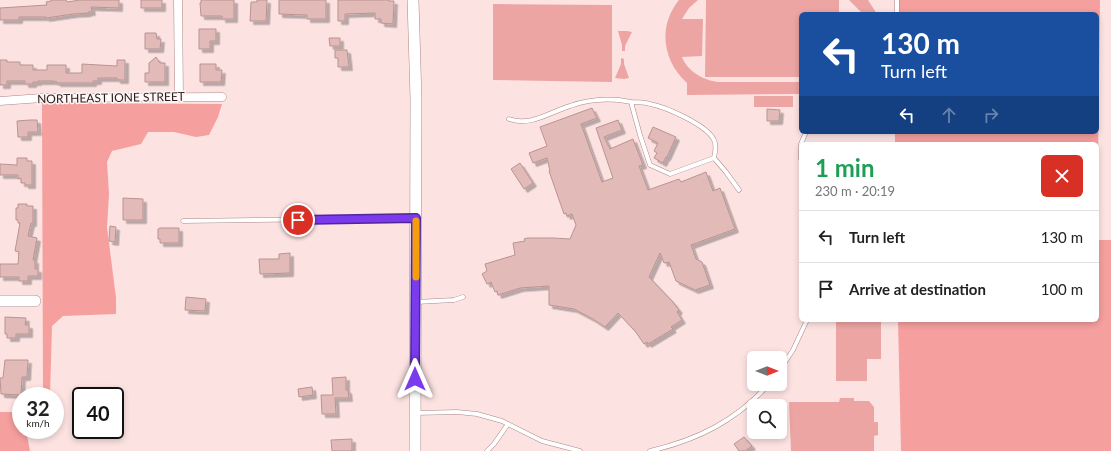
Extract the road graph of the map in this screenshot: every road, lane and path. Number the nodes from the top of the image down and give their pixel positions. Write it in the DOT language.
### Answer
graph roads {
  1 [pos="178,0"];
  2 [pos="413,0"];
  3 [pos="897,0"];
  4 [pos="897,12"];
  5 [pos="179,97"];
  6 [pos="222,97"];
  7 [pos="0,101"];
  8 [pos="631,102"];
  9 [pos="509,119"];
  10 [pos="714,158"];
  11 [pos="739,190"];
  12 [pos="416,218"];
  13 [pos="183,221"];
  14 [pos="463,297"];
  15 [pos="0,301"];
  16 [pos="35,301"];
  17 [pos="415,302"];
  18 [pos="806,322"];
  19 [pos="787,359"];
  20 [pos="762,391"];
  21 [pos="415,413"];
  22 [pos="508,424"];
  23 [pos="415,451"];
  24 [pos="488,451"];
  25 [pos="580,451"];
  26 [pos="650,451"];
  1 -- 5 [label="street"];
  2 -- 12 [label="street"];
  3 -- 4 [label="lane"];
  5 -- 6 [label="street, NORTHEAST IONE STREET"];
  5 -- 7 [label="street, NORTHEAST IONE STREET"];
  8 -- 9 [label="lane"];
  8 -- 10 [label="lane"];
  8 -- 10 [label="lane"];
  10 -- 11 [label="lane"];
  12 -- 13 [label="lane"];
  12 -- 17 [label="street"];
  14 -- 17 [label="lane"];
  15 -- 16 [label="street"];
  17 -- 21 [label="street"];
  18 -- 19 [label="lane"];
  20 -- 26 [label="lane"];
  21 -- 22 [label="lane"];
  21 -- 23 [label="street"];
  22 -- 24 [label="lane"];
  22 -- 25 [label="lane"];
}
